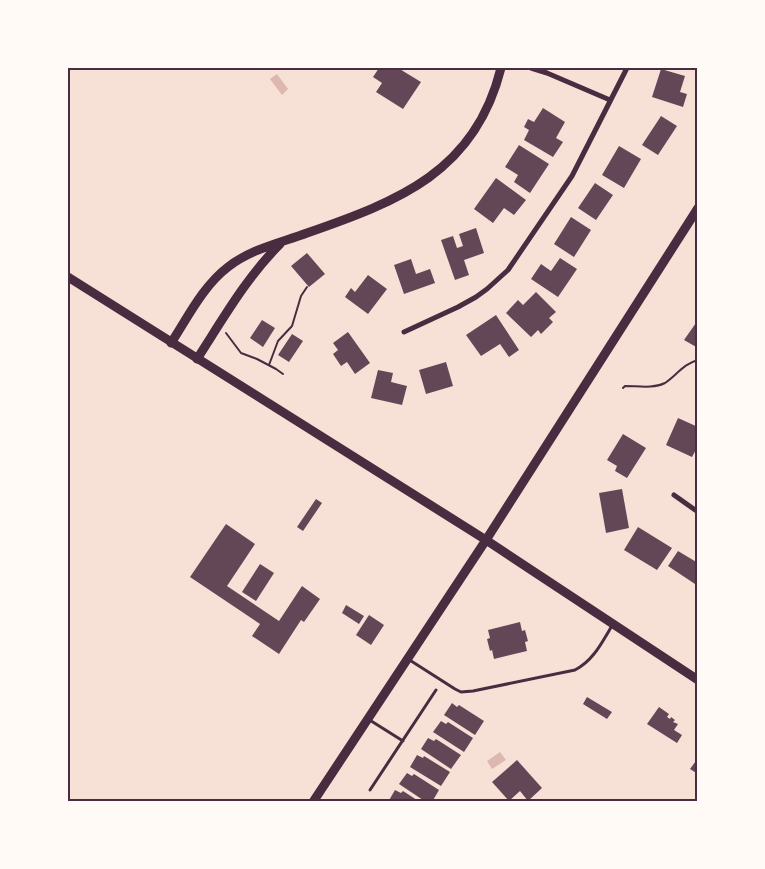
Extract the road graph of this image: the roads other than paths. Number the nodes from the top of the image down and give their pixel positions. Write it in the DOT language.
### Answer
graph roads {
  1 [pos="501,68"];
  2 [pos="531,68"];
  3 [pos="627,68"];
  4 [pos="610,100"];
  5 [pos="698,208"];
  6 [pos="282,242"];
  7 [pos="68,277"];
  8 [pos="404,332"];
  9 [pos="171,342"];
  10 [pos="198,359"];
  11 [pos="674,495"];
  12 [pos="698,512"];
  13 [pos="486,540"];
  14 [pos="613,624"];
  15 [pos="408,659"];
  16 [pos="698,680"];
  17 [pos="436,690"];
  18 [pos="368,719"];
  19 [pos="403,741"];
  20 [pos="370,790"];
  21 [pos="313,802"];
  1 -- 6 [label="main road"];
  2 -- 4 [label="street"];
  3 -- 4 [label="street"];
  4 -- 8 [label="street"];
  5 -- 13 [label="main road"];
  6 -- 9 [label="main road"];
  6 -- 10 [label="main road"];
  7 -- 9 [label="main road"];
  9 -- 10 [label="main road"];
  10 -- 13 [label="main road"];
  11 -- 12 [label="street"];
  13 -- 14 [label="main road"];
  13 -- 15 [label="main road"];
  14 -- 15 [label="lane"];
  14 -- 16 [label="main road"];
  15 -- 18 [label="main road"];
  17 -- 19 [label="lane"];
  18 -- 19 [label="lane"];
  18 -- 21 [label="main road"];
  19 -- 20 [label="lane"];
}
